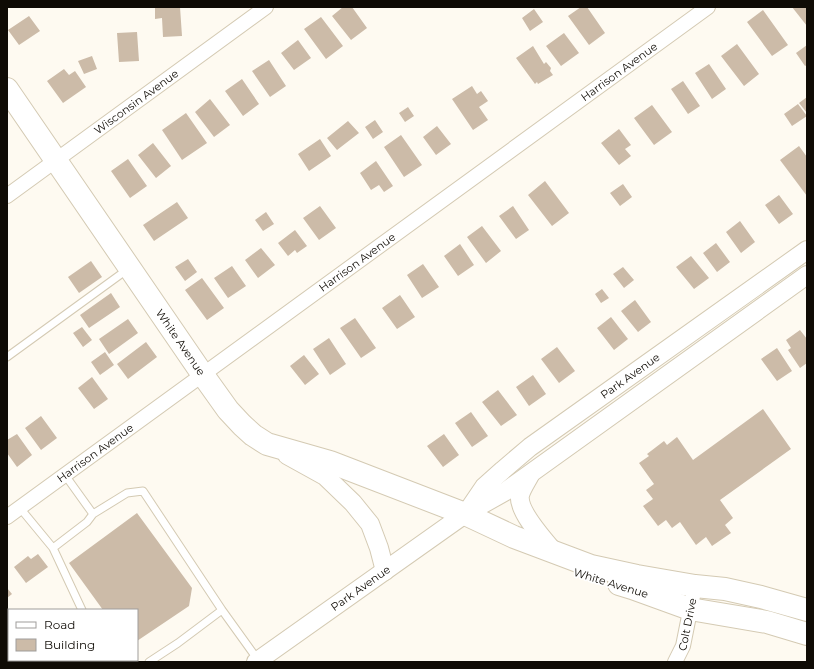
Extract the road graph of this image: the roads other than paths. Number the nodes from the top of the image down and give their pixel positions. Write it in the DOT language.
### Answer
graph roads {
  1 [pos="266,7"];
  2 [pos="708,7"];
  3 [pos="7,89"];
  4 [pos="56,161"];
  5 [pos="7,196"];
  6 [pos="807,250"];
  7 [pos="130,268"];
  8 [pos="807,275"];
  9 [pos="7,357"];
  10 [pos="203,376"];
  11 [pos="267,444"];
  12 [pos="531,473"];
  13 [pos="65,475"];
  14 [pos="20,508"];
  15 [pos="93,514"];
  16 [pos="7,517"];
  17 [pos="459,519"];
  18 [pos="53,548"];
  19 [pos="555,553"];
  20 [pos="384,571"];
  21 [pos="694,586"];
  22 [pos="82,609"];
  23 [pos="690,609"];
  24 [pos="222,610"];
  25 [pos="807,610"];
  26 [pos="807,634"];
  27 [pos="257,661"];
  28 [pos="149,662"];
  29 [pos="675,662"];
  1 -- 4 [label="street, Wisconsin Avenue"];
  2 -- 10 [label="street, Harrison Avenue"];
  3 -- 4 [label="main road, White Avenue"];
  4 -- 5 [label="street, Wisconsin Avenue"];
  4 -- 7 [label="main road, White Avenue"];
  6 -- 17 [label="street, Park Avenue"];
  7 -- 9 [label="lane"];
  7 -- 10 [label="main road, White Avenue"];
  8 -- 12 [label="street, Park Avenue"];
  10 -- 11 [label="main road, White Avenue"];
  10 -- 13 [label="street, Harrison Avenue"];
  11 -- 17 [label="main road, White Avenue"];
  11 -- 20 [label="street"];
  12 -- 17 [label="street, Park Avenue"];
  12 -- 19 [label="street"];
  13 -- 14 [label="street, Harrison Avenue"];
  13 -- 15 [label="lane"];
  14 -- 16 [label="street, Harrison Avenue"];
  14 -- 18 [label="lane"];
  15 -- 18 [label="lane"];
  15 -- 24 [label="lane"];
  17 -- 19 [label="main road, White Avenue"];
  17 -- 20 [label="street, Park Avenue"];
  17 -- 23 [label="main road, White Avenue"];
  18 -- 22 [label="lane"];
  19 -- 21 [label="main road, White Avenue"];
  20 -- 27 [label="street, Park Avenue"];
  21 -- 23 [label="street, Colt Drive"];
  21 -- 25 [label="main road, White Avenue"];
  23 -- 26 [label="main road, White Avenue"];
  23 -- 29 [label="street, Colt Drive"];
  24 -- 27 [label="lane"];
  24 -- 28 [label="lane"];
}
